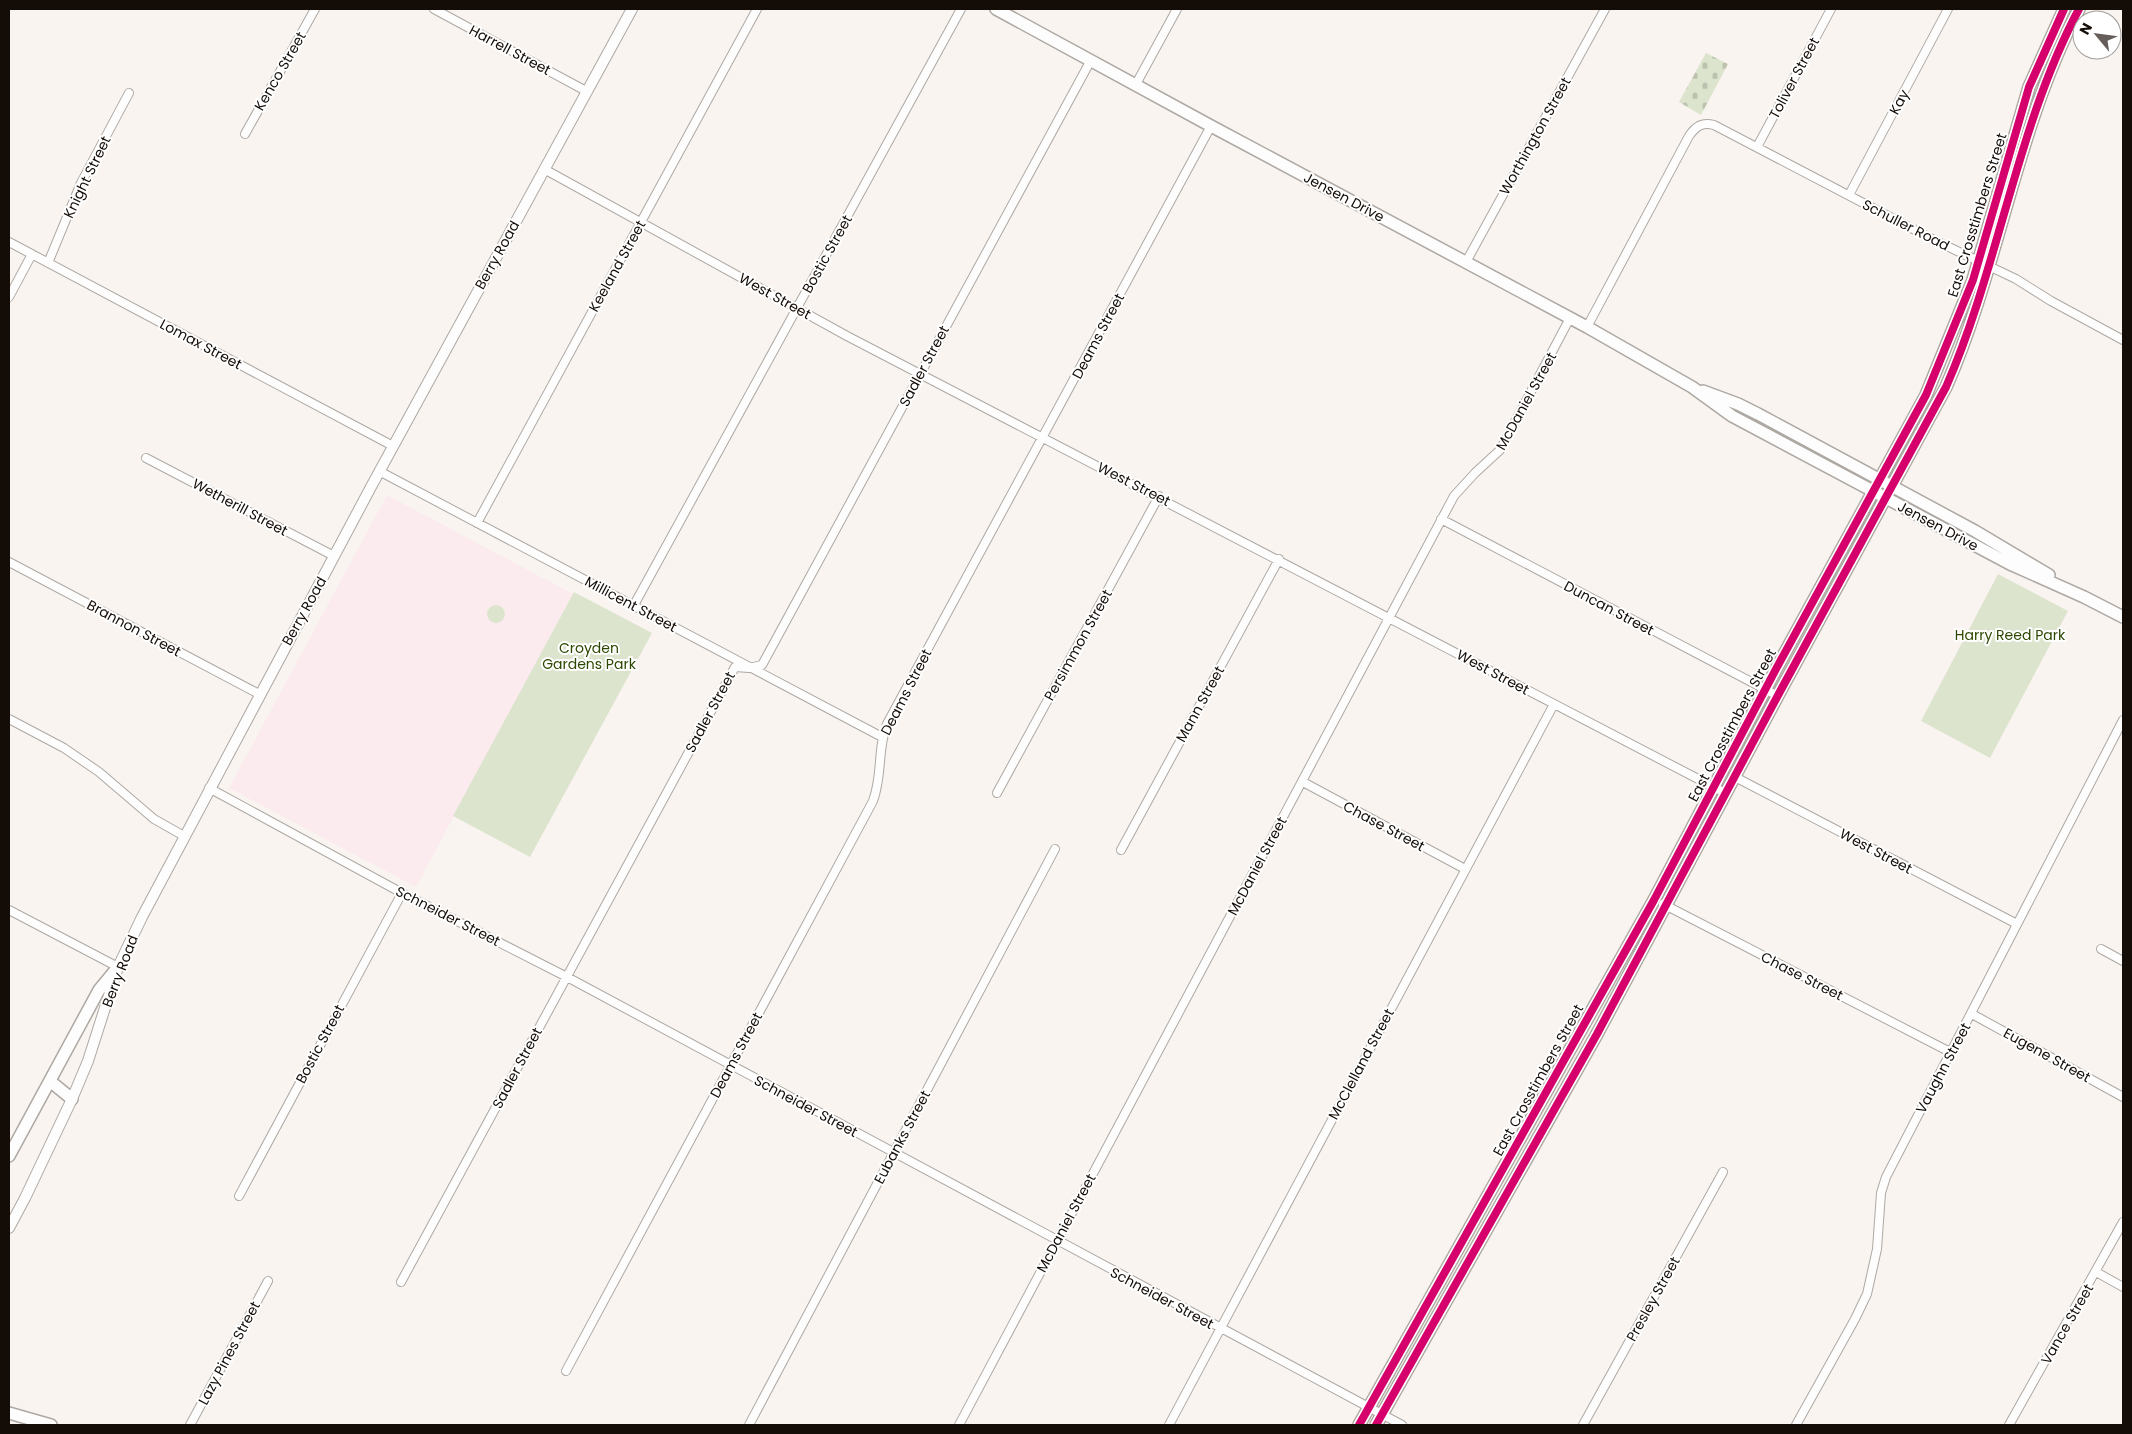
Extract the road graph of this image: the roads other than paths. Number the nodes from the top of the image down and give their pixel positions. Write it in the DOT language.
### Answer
graph roads {
  1 [pos="315,9"];
  2 [pos="434,9"];
  3 [pos="632,9"];
  4 [pos="757,9"];
  5 [pos="961,9"];
  6 [pos="996,9"];
  7 [pos="1177,9"];
  8 [pos="1605,9"];
  9 [pos="1831,9"];
  10 [pos="1948,9"];
  11 [pos="2063,9"];
  12 [pos="2072,23"];
  13 [pos="1091,60"];
  14 [pos="1136,84"];
  15 [pos="586,91"];
  16 [pos="129,93"];
  17 [pos="1211,126"];
  18 [pos="245,134"];
  19 [pos="2014,138"];
  20 [pos="2027,141"];
  21 [pos="1757,147"];
  22 [pos="544,169"];
  23 [pos="1849,195"];
  24 [pos="642,222"];
  25 [pos="9,242"];
  26 [pos="32,254"];
  27 [pos="1979,261"];
  28 [pos="1466,262"];
  29 [pos="48,263"];
  30 [pos="1990,266"];
  31 [pos="9,297"];
  32 [pos="798,308"];
  33 [pos="1570,318"];
  34 [pos="1587,327"];
  35 [pos="2123,340"];
  36 [pos="1945,350"];
  37 [pos="1959,359"];
  38 [pos="920,372"];
  39 [pos="1692,387"];
  40 [pos="1758,414"];
  41 [pos="1751,426"];
  42 [pos="1042,438"];
  43 [pos="393,446"];
  44 [pos="146,458"];
  45 [pos="379,471"];
  46 [pos="1880,480"];
  47 [pos="1892,486"];
  48 [pos="1873,491"];
  49 [pos="1159,496"];
  50 [pos="1886,498"];
  51 [pos="1441,519"];
  52 [pos="477,523"];
  53 [pos="334,556"];
  54 [pos="1279,559"];
  55 [pos="9,562"];
  56 [pos="2084,597"];
  57 [pos="634,605"];
  58 [pos="1389,617"];
  59 [pos="2123,617"];
  60 [pos="1802,621"];
  61 [pos="1815,628"];
  62 [pos="749,668"];
  63 [pos="1765,690"];
  64 [pos="259,694"];
  65 [pos="1778,696"];
  66 [pos="1554,704"];
  67 [pos="9,718"];
  68 [pos="2123,720"];
  69 [pos="882,737"];
  70 [pos="1736,777"];
  71 [pos="1303,782"];
  72 [pos="1713,787"];
  73 [pos="209,788"];
  74 [pos="997,793"];
  75 [pos="1726,794"];
  76 [pos="184,836"];
  77 [pos="1055,849"];
  78 [pos="1121,850"];
  79 [pos="1465,869"];
  80 [pos="402,893"];
  81 [pos="1654,900"];
  82 [pos="1667,906"];
  83 [pos="9,910"];
  84 [pos="2017,924"];
  85 [pos="2101,949"];
  86 [pos="2123,961"];
  87 [pos="118,967"];
  88 [pos="566,977"];
  89 [pos="1972,1014"];
  90 [pos="1579,1032"];
  91 [pos="1594,1041"];
  92 [pos="1950,1052"];
  93 [pos="730,1066"];
  94 [pos="50,1081"];
  95 [pos="2123,1097"];
  96 [pos="72,1099"];
  97 [pos="894,1153"];
  98 [pos="9,1156"];
  99 [pos="1504,1166"];
  100 [pos="1723,1172"];
  101 [pos="1519,1174"];
  102 [pos="239,1196"];
  103 [pos="2123,1222"];
  104 [pos="9,1228"];
  105 [pos="1056,1241"];
  106 [pos="2096,1272"];
  107 [pos="268,1281"];
  108 [pos="402,1282"];
  109 [pos="2123,1288"];
  110 [pos="1421,1313"];
  111 [pos="1435,1321"];
  112 [pos="1220,1328"];
  113 [pos="566,1371"];
  114 [pos="1368,1408"];
  115 [pos="9,1412"];
  116 [pos="1382,1415"];
  117 [pos="51,1425"];
  118 [pos="190,1425"];
  119 [pos="749,1425"];
  120 [pos="959,1425"];
  121 [pos="1169,1425"];
  122 [pos="1359,1425"];
  123 [pos="1376,1425"];
  124 [pos="1402,1425"];
  125 [pos="1583,1425"];
  126 [pos="1796,1425"];
  127 [pos="2009,1425"];
  1 -- 18 [label="street, Kenco Street"];
  2 -- 15 [label="street, Harrell Street"];
  3 -- 15 [label="street, Berry Road"];
  4 -- 24 [label="street, Keeland Street"];
  5 -- 32 [label="street, Bostic Street"];
  6 -- 13 [label="main road, Jensen Drive"];
  7 -- 14 [label="street"];
  8 -- 28 [label="street, Worthington Street"];
  9 -- 21 [label="street, Toliver Street"];
  10 -- 23 [label="street, Kay"];
  11 -- 19 [label="main road, East Crosstimbers Street"];
  12 -- 20 [label="main road, East Crosstimbers Street"];
  13 -- 14 [label="main road, Jensen Drive"];
  13 -- 38 [label="street, Sadler Street"];
  14 -- 17 [label="main road, Jensen Drive"];
  15 -- 22 [label="street, Berry Road"];
  16 -- 29 [label="street, Knight Street"];
  17 -- 28 [label="main road, Jensen Drive"];
  17 -- 42 [label="street, Deams Street"];
  19 -- 20 [label="main road"];
  19 -- 27 [label="main road, East Crosstimbers Street"];
  20 -- 30 [label="main road, East Crosstimbers Street"];
  21 -- 23 [label="street, Schuller Road"];
  21 -- 34 [label="street, Schuller Road"];
  22 -- 24 [label="street, West Street"];
  22 -- 43 [label="street, Berry Road"];
  23 -- 27 [label="street, Schuller Road"];
  24 -- 32 [label="street, West Street"];
  24 -- 52 [label="street, Keeland Street"];
  25 -- 26 [label="street, Lomax Street"];
  26 -- 29 [label="street, Lomax Street"];
  26 -- 31 [label="street"];
  27 -- 30 [label="street, Schuller Road"];
  27 -- 36 [label="main road, East Crosstimbers Street"];
  28 -- 33 [label="main road, Jensen Drive"];
  29 -- 43 [label="street, Lomax Street"];
  30 -- 35 [label="street, Schuller Road"];
  30 -- 37 [label="main road, East Crosstimbers Street"];
  32 -- 38 [label="street, West Street"];
  32 -- 57 [label="street, Bostic Street"];
  33 -- 34 [label="main road, Jensen Drive"];
  33 -- 51 [label="street, McDaniel Street"];
  34 -- 39 [label="main road, Jensen Drive"];
  36 -- 37 [label="main road"];
  36 -- 46 [label="main road, East Crosstimbers Street"];
  37 -- 47 [label="main road, East Crosstimbers Street"];
  38 -- 42 [label="street, West Street"];
  38 -- 62 [label="street, Sadler Street"];
  39 -- 40 [label="main road, Jensen Drive"];
  39 -- 41 [label="main road, Jensen Drive"];
  40 -- 41 [label="main road"];
  40 -- 46 [label="main road, Jensen Drive"];
  41 -- 48 [label="main road, Jensen Drive"];
  42 -- 49 [label="street, West Street"];
  42 -- 69 [label="street, Deams Street"];
  43 -- 45 [label="street, Berry Road"];
  44 -- 53 [label="street, Wetherill Street"];
  45 -- 52 [label="street, Millicent Street"];
  45 -- 53 [label="street, Berry Road"];
  46 -- 47 [label="main road, Jensen Drive"];
  46 -- 48 [label="main road, East Crosstimbers Street"];
  47 -- 50 [label="main road, East Crosstimbers Street"];
  47 -- 56 [label="main road, Jensen Drive"];
  48 -- 50 [label="main road, Jensen Drive"];
  48 -- 60 [label="main road, East Crosstimbers Street"];
  49 -- 54 [label="street, West Street"];
  49 -- 74 [label="street, Persimmon Street"];
  50 -- 56 [label="main road, Jensen Drive"];
  50 -- 61 [label="main road, East Crosstimbers Street"];
  51 -- 58 [label="street, McDaniel Street"];
  51 -- 63 [label="street, Duncan Street"];
  52 -- 57 [label="street, Millicent Street"];
  53 -- 64 [label="street, Berry Road"];
  54 -- 58 [label="street, West Street"];
  54 -- 78 [label="street, Mann Street"];
  55 -- 64 [label="street, Brannon Street"];
  56 -- 59 [label="main road, Jensen Drive"];
  57 -- 62 [label="street, Millicent Street"];
  58 -- 66 [label="street, West Street"];
  58 -- 71 [label="street, McDaniel Street"];
  60 -- 61 [label="main road"];
  60 -- 63 [label="main road, East Crosstimbers Street"];
  61 -- 65 [label="main road, East Crosstimbers Street"];
  62 -- 69 [label="street, Millicent Street"];
  62 -- 88 [label="street, Sadler Street"];
  63 -- 65 [label="street, Duncan Street"];
  63 -- 72 [label="main road, East Crosstimbers Street"];
  64 -- 73 [label="street, Berry Road"];
  65 -- 70 [label="main road, East Crosstimbers Street"];
  66 -- 72 [label="street, West Street"];
  66 -- 79 [label="street, McClelland Street"];
  67 -- 76 [label="street"];
  68 -- 84 [label="street, Vaughn Street"];
  69 -- 93 [label="street, Deams Street"];
  70 -- 75 [label="main road, East Crosstimbers Street"];
  70 -- 84 [label="street, West Street"];
  71 -- 79 [label="street, Chase Street"];
  71 -- 105 [label="street, McDaniel Street"];
  72 -- 75 [label="street, West Street"];
  72 -- 81 [label="main road, East Crosstimbers Street"];
  73 -- 76 [label="street, Berry Road"];
  73 -- 80 [label="street, Schneider Street"];
  75 -- 82 [label="main road, East Crosstimbers Street"];
  76 -- 87 [label="street, Berry Road"];
  77 -- 97 [label="street, Eubanks Street"];
  79 -- 112 [label="street, McClelland Street"];
  80 -- 88 [label="street, Schneider Street"];
  80 -- 102 [label="street, Bostic Street"];
  81 -- 82 [label="street, Chase Street"];
  81 -- 90 [label="main road, East Crosstimbers Street"];
  82 -- 91 [label="main road, East Crosstimbers Street"];
  82 -- 92 [label="street, Chase Street"];
  83 -- 87 [label="street"];
  84 -- 89 [label="street, Vaughn Street"];
  85 -- 86 [label="street"];
  87 -- 94 [label="main road"];
  87 -- 96 [label="street, Berry Road"];
  88 -- 93 [label="street, Schneider Street"];
  88 -- 108 [label="street, Sadler Street"];
  89 -- 92 [label="street, Vaughn Street"];
  89 -- 95 [label="street, Eugene Street"];
  90 -- 91 [label="main road"];
  90 -- 99 [label="main road, East Crosstimbers Street"];
  91 -- 101 [label="main road, East Crosstimbers Street"];
  92 -- 126 [label="street, Vaughn Street"];
  93 -- 97 [label="street, Schneider Street"];
  93 -- 113 [label="street, Deams Street"];
  94 -- 96 [label="main road"];
  94 -- 98 [label="main road"];
  96 -- 104 [label="street, Berry Road"];
  97 -- 105 [label="street, Schneider Street"];
  97 -- 119 [label="street, Eubanks Street"];
  99 -- 101 [label="main road"];
  99 -- 110 [label="main road, East Crosstimbers Street"];
  100 -- 125 [label="street, Presley Street"];
  101 -- 111 [label="main road, East Crosstimbers Street"];
  103 -- 106 [label="street, Vance Street"];
  105 -- 112 [label="street, Schneider Street"];
  105 -- 120 [label="street, McDaniel Street"];
  106 -- 109 [label="street"];
  106 -- 127 [label="street, Vance Street"];
  107 -- 118 [label="street, Lazy Pines Street"];
  110 -- 111 [label="main road"];
  110 -- 114 [label="main road, East Crosstimbers Street"];
  111 -- 116 [label="main road, East Crosstimbers Street"];
  112 -- 114 [label="street, Schneider Street"];
  112 -- 121 [label="street, McClelland Street"];
  114 -- 116 [label="street, Schneider Street"];
  114 -- 122 [label="main road, East Crosstimbers Street"];
  115 -- 117 [label="main road"];
  116 -- 123 [label="main road, East Crosstimbers Street"];
  116 -- 124 [label="street, Schneider Street"];
}
